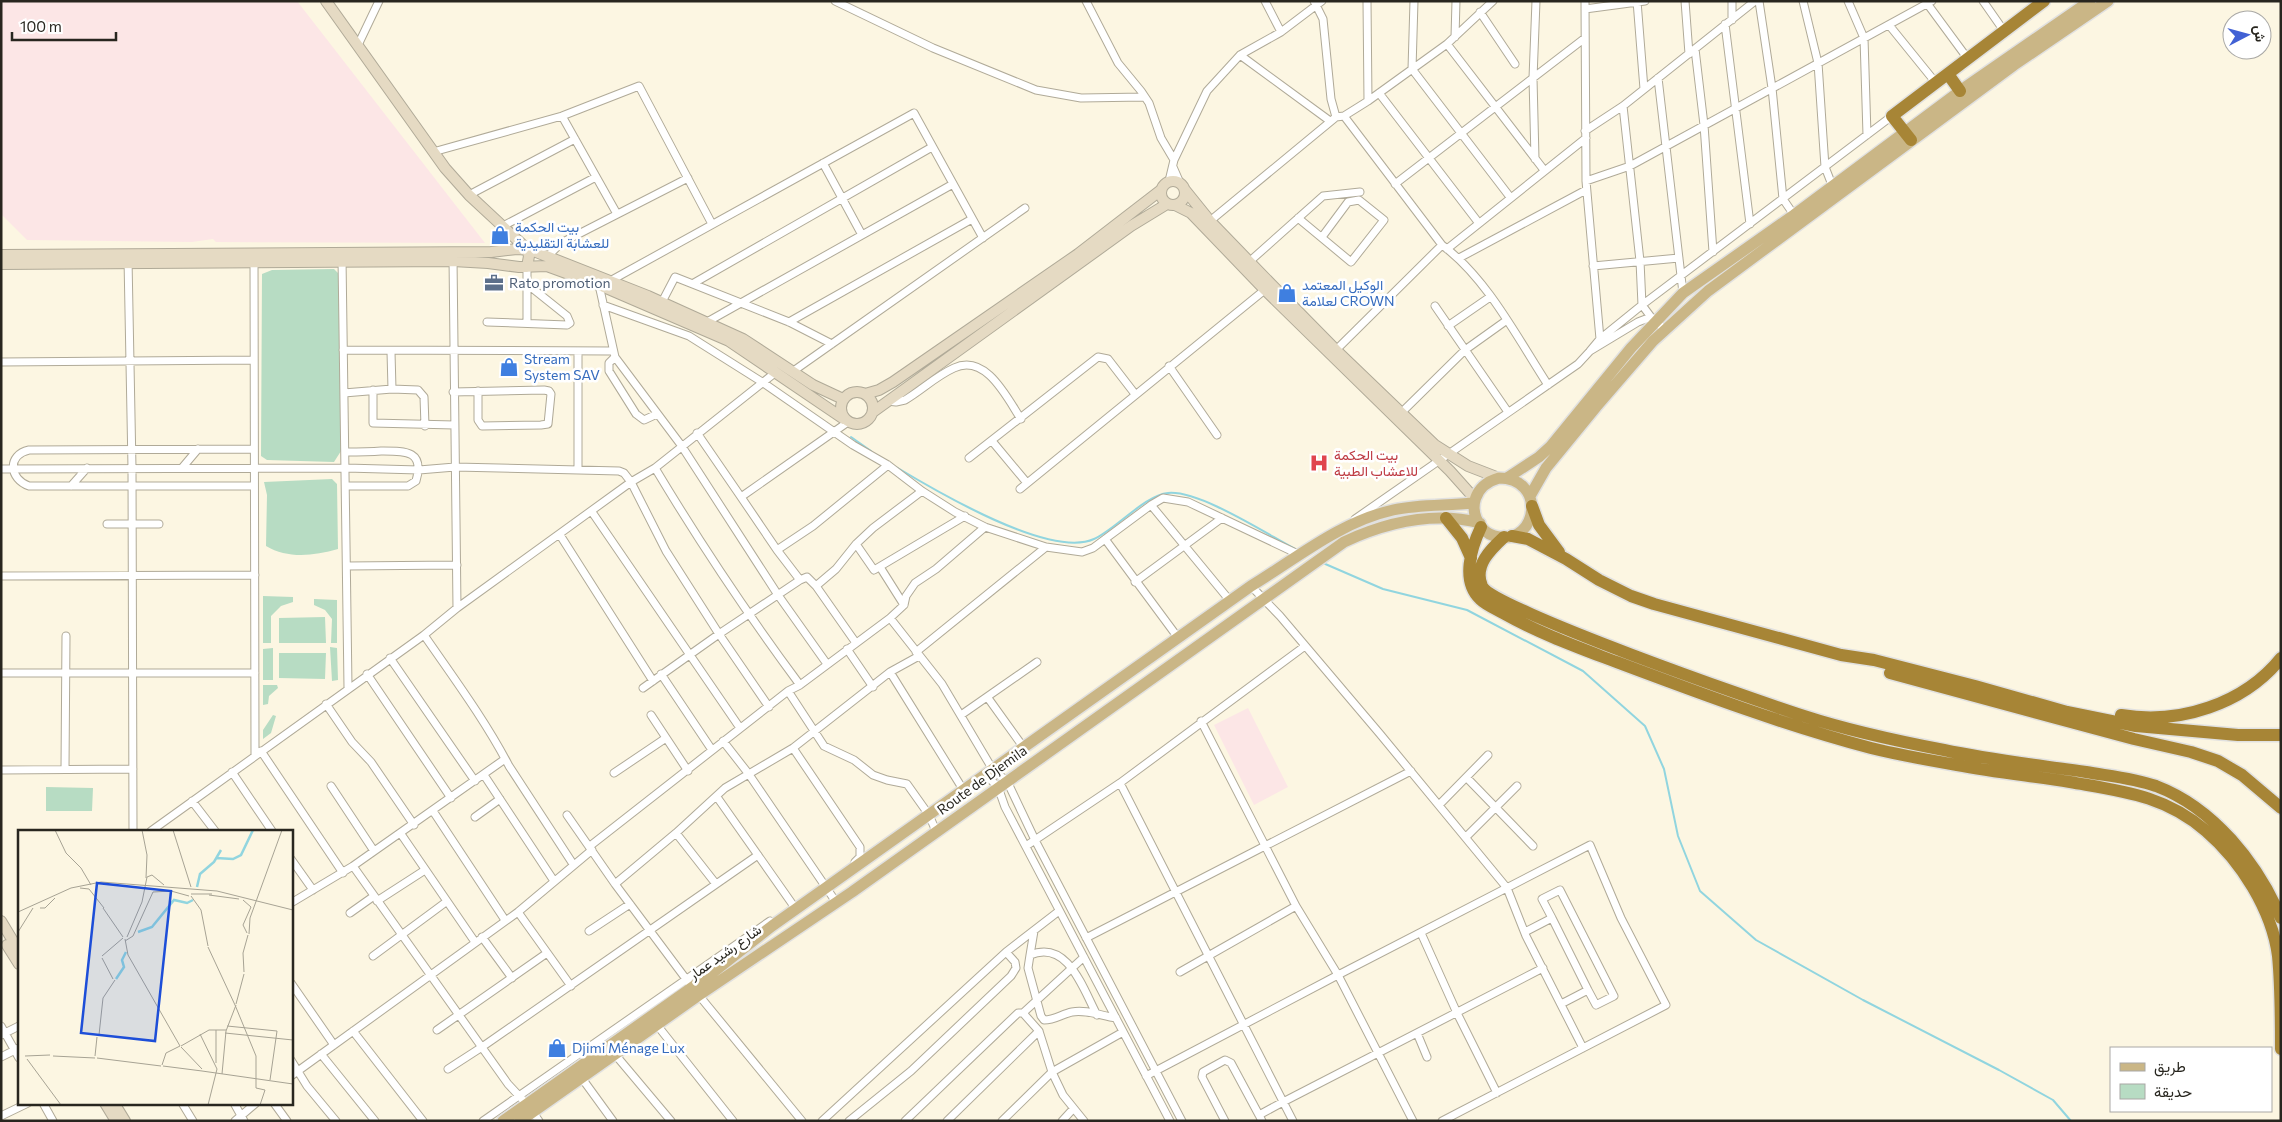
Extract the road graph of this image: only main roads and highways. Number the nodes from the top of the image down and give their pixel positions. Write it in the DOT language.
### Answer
graph roads {
  1 [pos="326,1"];
  2 [pos="2090,1"];
  3 [pos="2108,1"];
  4 [pos="2042,2"];
  5 [pos="1948,74"];
  6 [pos="1960,91"];
  7 [pos="1908,136"];
  8 [pos="1182,186"];
  9 [pos="1161,190"];
  10 [pos="1835,192"];
  11 [pos="1171,205"];
  12 [pos="1780,231"];
  13 [pos="513,249"];
  14 [pos="527,249"];
  15 [pos="1,255"];
  16 [pos="453,257"];
  17 [pos="128,258"];
  18 [pos="1,264"];
  19 [pos="558,264"];
  20 [pos="512,266"];
  21 [pos="528,267"];
  22 [pos="1268,287"];
  23 [pos="695,321"];
  24 [pos="865,394"];
  25 [pos="843,399"];
  26 [pos="873,412"];
  27 [pos="846,421"];
  28 [pos="1444,458"];
  29 [pos="1503,478"];
  30 [pos="1474,501"];
  31 [pos="1531,501"];
  32 [pos="1446,518"];
  33 [pos="1480,525"];
  34 [pos="1508,536"];
  35 [pos="1471,559"];
  36 [pos="1566,559"];
  37 [pos="1841,655"];
  38 [pos="2281,658"];
  39 [pos="2029,701"];
  40 [pos="2085,725"];
  41 [pos="2281,735"];
  42 [pos="2281,742"];
  43 [pos="2281,808"];
  44 [pos="2281,918"];
  45 [pos="2,923"];
  46 [pos="9,937"];
  47 [pos="18,950"];
  48 [pos="18,961"];
  49 [pos="692,987"];
  50 [pos="2281,1049"];
  51 [pos="612,1050"];
  52 [pos="106,1104"];
  53 [pos="115,1104"];
  54 [pos="529,1108"];
  55 [pos="116,1121"];
  56 [pos="125,1121"];
  57 [pos="503,1121"];
  58 [pos="520,1121"];
  1 -- 14 [label="main road"];
  2 -- 6 [label="main road"];
  3 -- 7 [label="main road"];
  4 -- 5 [label="highway"];
  5 -- 6 [label="highway"];
  5 -- 7 [label="highway"];
  6 -- 7 [label="main road"];
  7 -- 10 [label="main road"];
  8 -- 9 [label="main road"];
  8 -- 11 [label="main road"];
  8 -- 22 [label="main road"];
  9 -- 11 [label="main road"];
  9 -- 24 [label="main road"];
  10 -- 12 [label="main road"];
  10 -- 12 [label="main road"];
  11 -- 22 [label="main road"];
  11 -- 26 [label="main road"];
  12 -- 29 [label="main road"];
  12 -- 31 [label="main road"];
  13 -- 14 [label="main road"];
  13 -- 16 [label="main road"];
  13 -- 20 [label="main road"];
  14 -- 19 [label="main road"];
  14 -- 21 [label="main road"];
  15 -- 17 [label="main road"];
  16 -- 17 [label="main road"];
  16 -- 20 [label="main road"];
  17 -- 18 [label="main road"];
  19 -- 21 [label="main road"];
  19 -- 23 [label="main road"];
  19 -- 23 [label="main road"];
  20 -- 21 [label="main road"];
  22 -- 28 [label="main road"];
  22 -- 28 [label="main road"];
  23 -- 25 [label="main road"];
  23 -- 27 [label="main road"];
  24 -- 25 [label="main road"];
  24 -- 26 [label="main road"];
  25 -- 27 [label="main road"];
  26 -- 27 [label="main road"];
  28 -- 29 [label="main road"];
  28 -- 30 [label="main road"];
  29 -- 30 [label="main road"];
  29 -- 31 [label="main road"];
  30 -- 33 [label="main road"];
  30 -- 49 [label="main road"];
  31 -- 34 [label="main road"];
  31 -- 36 [label="highway"];
  32 -- 33 [label="main road, Route de Djemila"];
  32 -- 35 [label="highway"];
  32 -- 49 [label="main road, Route de Djemila"];
  33 -- 34 [label="main road"];
  33 -- 35 [label="highway"];
  34 -- 36 [label="highway"];
  34 -- 44 [label="highway"];
  35 -- 50 [label="highway"];
  36 -- 37 [label="highway"];
  37 -- 39 [label="highway"];
  37 -- 40 [label="highway"];
  38 -- 39 [label="highway"];
  39 -- 41 [label="highway"];
  40 -- 42 [label="highway"];
  40 -- 43 [label="highway"];
  45 -- 46 [label="main road"];
  46 -- 47 [label="main road"];
  46 -- 48 [label="main road"];
  49 -- 51 [label="main road"];
  49 -- 51 [label="main road, Route de Djemila"];
  51 -- 54 [label="main road"];
  51 -- 54 [label="main road, Route de Djemila"];
  52 -- 55 [label="main road"];
  53 -- 56 [label="main road"];
  54 -- 57 [label="main road"];
  54 -- 58 [label="main road, Route de Djemila"];
}
